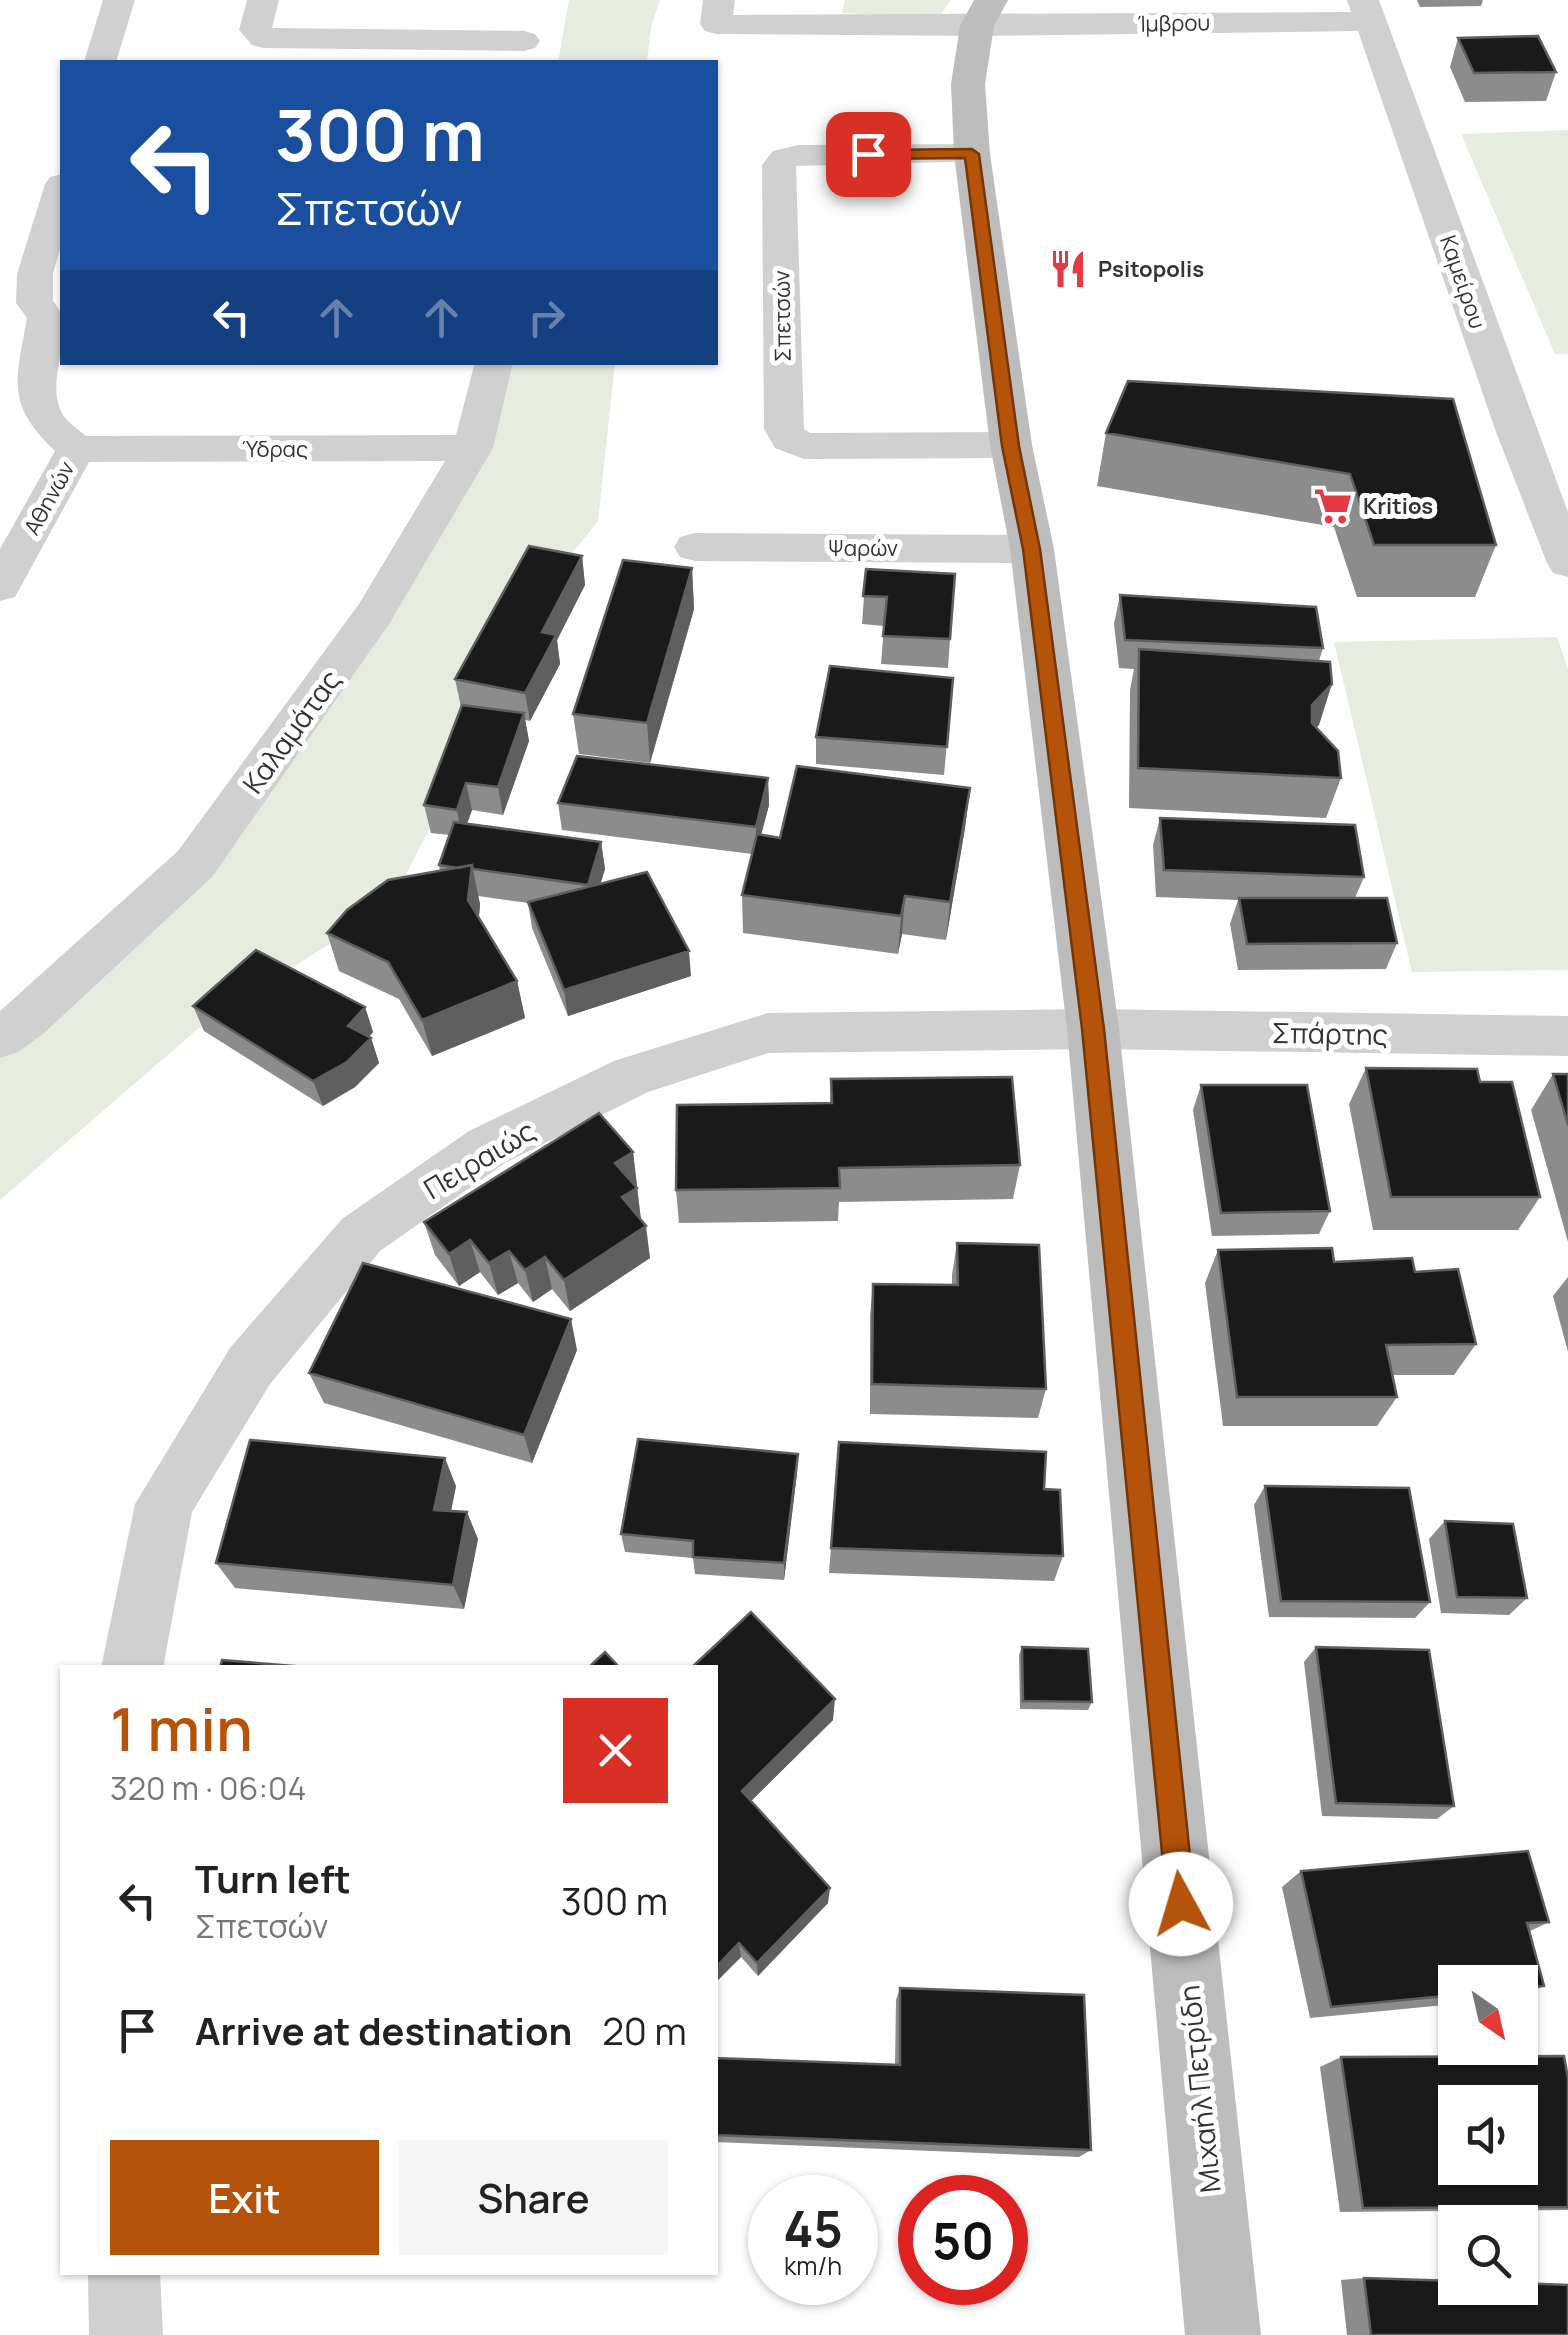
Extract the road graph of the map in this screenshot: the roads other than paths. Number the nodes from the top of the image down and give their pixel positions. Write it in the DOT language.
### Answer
graph roads {
  1 [pos="119,0"];
  2 [pos="263,0"];
  3 [pos="1367,10"];
  4 [pos="718,12"];
  5 [pos="984,13"];
  6 [pos="530,39"];
  7 [pos="101,60"];
  8 [pos="972,154"];
  9 [pos="60,191"];
  10 [pos="17,304"];
  11 [pos="493,365"];
  12 [pos="1010,446"];
  13 [pos="473,448"];
  14 [pos="76,449"];
  15 [pos="696,548"];
  16 [pos="1032,549"];
  17 [pos="1568,563"];
  18 [pos="0,587"];
  19 [pos="1093,1029"];
  20 [pos="1568,1036"];
  21 [pos="0,1038"];
  22 [pos="133,1665"];
  23 [pos="124,2275"];
  24 [pos="126,2335"];
  25 [pos="1224,2335"];
  1 -- 7 [label="street"];
  2 -- 6 [label="street"];
  3 -- 5 [label="street, Ίμβρου"];
  3 -- 17 [label="street, Καμείρου"];
  4 -- 5 [label="street, Ίμβρου"];
  5 -- 8 [label="main road, Μιχαήλ Πετρίδη"];
  8 -- 12 [label="main road, Μιχαήλ Πετρίδη"];
  8 -- 12 [label="street, Σπετσών"];
  9 -- 10 [label="street"];
  10 -- 14 [label="street, Αθηνών"];
  11 -- 13 [label="street, Καλαμάτας"];
  12 -- 16 [label="main road, Μιχαήλ Πετρίδη"];
  13 -- 14 [label="street, Ύδρας"];
  13 -- 21 [label="street, Καλαμάτας"];
  14 -- 18 [label="street, Αθηνών"];
  15 -- 16 [label="street, Ψαρών"];
  16 -- 19 [label="main road, Μιχαήλ Πετρίδη"];
  19 -- 20 [label="street, Σπάρτης"];
  19 -- 22 [label="street, Πειραιώς"];
  19 -- 25 [label="main road, Μιχαήλ Πετρίδη"];
  23 -- 24 [label="street"];
}
